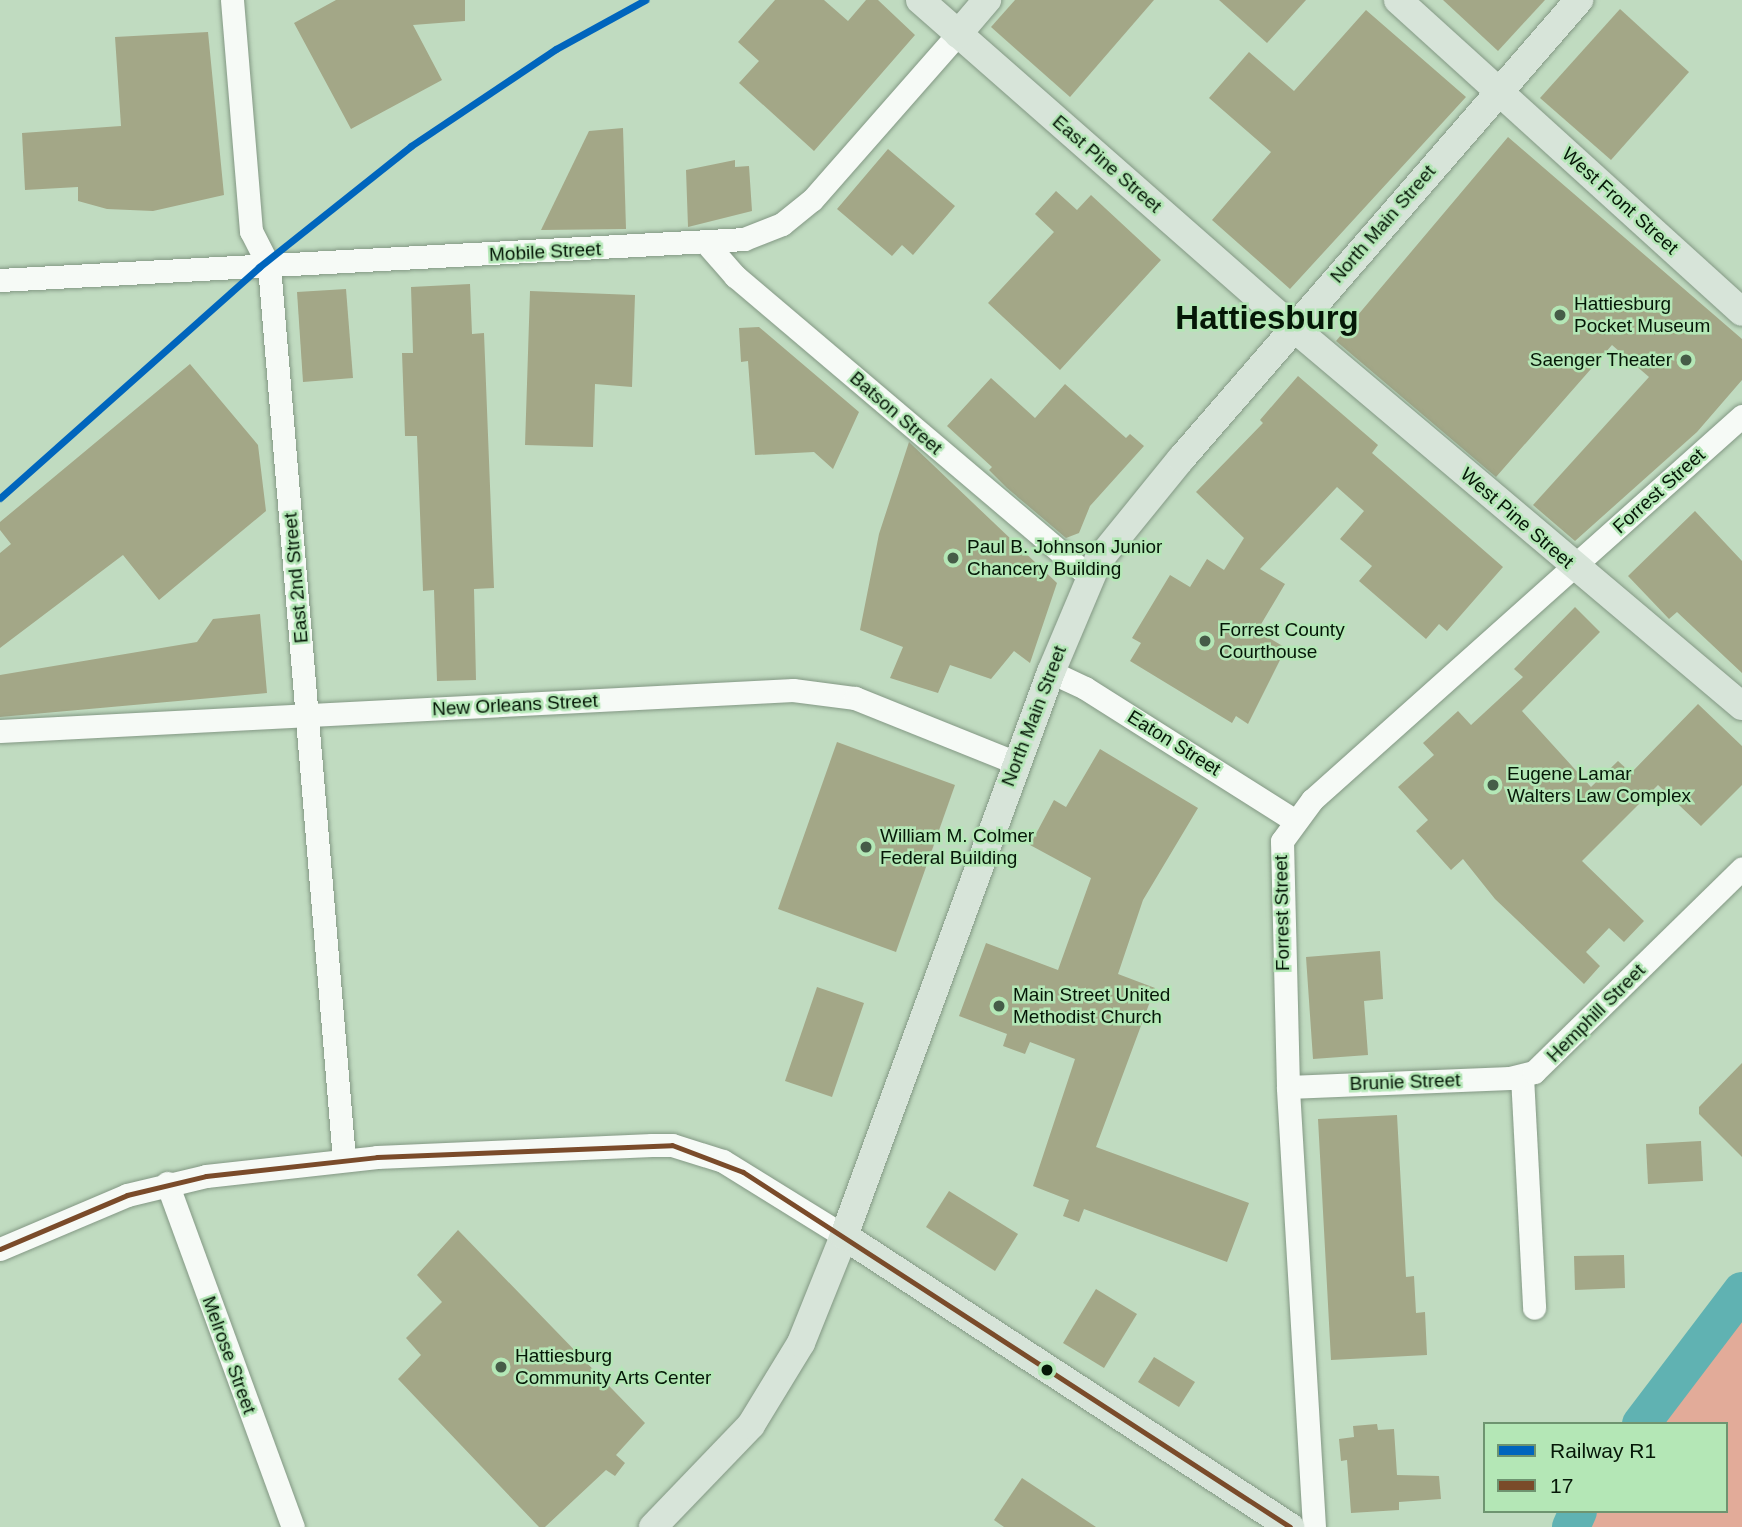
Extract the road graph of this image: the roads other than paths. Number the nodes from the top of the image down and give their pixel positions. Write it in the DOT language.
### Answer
graph roads {
  1 [pos="232,0"];
  2 [pos="920,0"];
  3 [pos="987,0"];
  4 [pos="1398,0"];
  5 [pos="1579,0"];
  6 [pos="958,34"];
  7 [pos="1498,90"];
  8 [pos="706,244"];
  9 [pos="269,266"];
  10 [pos="0,280"];
  11 [pos="1742,312"];
  12 [pos="1294,328"];
  13 [pos="1742,416"];
  14 [pos="1573,566"];
  15 [pos="1089,576"];
  16 [pos="1051,672"];
  17 [pos="1742,706"];
  18 [pos="307,715"];
  19 [pos="0,731"];
  20 [pos="1017,763"];
  21 [pos="1294,820"];
  22 [pos="1742,868"];
  23 [pos="1521,1076"];
  24 [pos="1289,1087"];
  25 [pos="344,1160"];
  26 [pos="167,1183"];
  27 [pos="844,1236"];
  28 [pos="0,1249"];
  29 [pos="1534,1308"];
  30 [pos="293,1527"];
  31 [pos="653,1527"];
  32 [pos="1290,1527"];
  33 [pos="1314,1527"];
  1 -- 9 [label="street, East 2nd Street"];
  2 -- 6 [label="main road, East Pine Street"];
  3 -- 6 [label="main road, Mobile Street"];
  4 -- 7 [label="main road, West Front Street"];
  5 -- 7 [label="main road, North Main Street"];
  6 -- 8 [label="street, Mobile Street"];
  6 -- 12 [label="main road, East Pine Street"];
  7 -- 11 [label="main road, West Front Street"];
  7 -- 12 [label="main road, North Main Street"];
  8 -- 9 [label="street, Mobile Street"];
  8 -- 15 [label="street, Batson Street"];
  9 -- 10 [label="street, Mobile Street"];
  9 -- 18 [label="street, East 2nd Street"];
  12 -- 14 [label="main road, West Pine Street"];
  12 -- 15 [label="main road, North Main Street"];
  13 -- 14 [label="street, Forrest Street"];
  14 -- 17 [label="main road, West Pine Street"];
  14 -- 21 [label="street, Forrest Street"];
  15 -- 16 [label="main road, North Main Street"];
  16 -- 20 [label="main road, North Main Street"];
  16 -- 21 [label="street, Eaton Street"];
  18 -- 19 [label="street, New Orleans Street"];
  18 -- 20 [label="street, New Orleans Street"];
  18 -- 25 [label="street, East 2nd Street"];
  20 -- 27 [label="main road, North Main Street"];
  21 -- 24 [label="street, Forrest Street"];
  22 -- 23 [label="street, Hemphill Street"];
  23 -- 24 [label="street, Brunie Street"];
  23 -- 29 [label="street"];
  24 -- 33 [label="street, Forrest Street"];
  25 -- 26 [label="street"];
  25 -- 27 [label="street"];
  26 -- 28 [label="street"];
  26 -- 30 [label="street, Melrose Street"];
  27 -- 31 [label="main road, North Main Street"];
  27 -- 32 [label="main road"];
}
